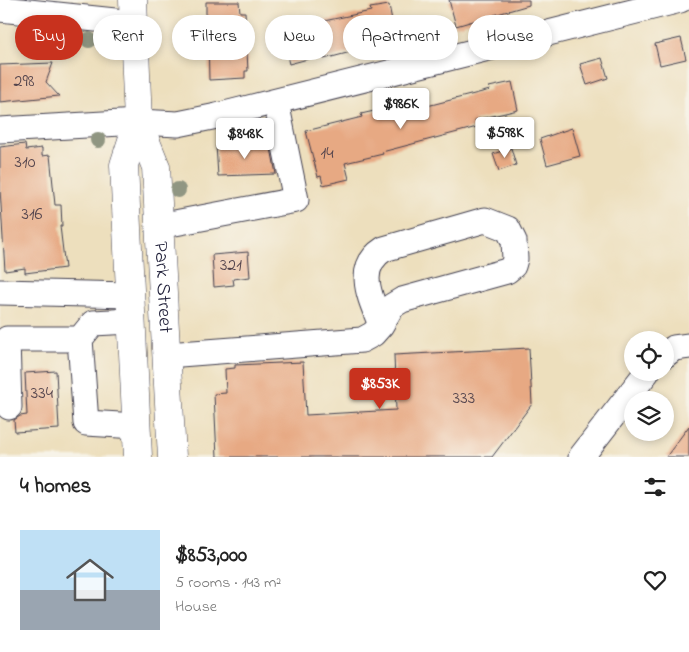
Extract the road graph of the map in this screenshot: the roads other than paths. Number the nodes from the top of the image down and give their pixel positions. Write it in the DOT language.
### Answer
graph roads {
  1 [pos="680,0"];
  2 [pos="40,7"];
  3 [pos="0,9"];
  4 [pos="133,12"];
  5 [pos="276,102"];
  6 [pos="138,122"];
  7 [pos="0,130"];
  8 [pos="159,226"];
  9 [pos="0,292"];
  10 [pos="130,308"];
  11 [pos="381,325"];
  12 [pos="80,339"];
  13 [pos="689,346"];
  14 [pos="674,348"];
  15 [pos="166,354"];
  16 [pos="640,381"];
  17 [pos="9,407"];
  18 [pos="136,426"];
  19 [pos="138,457"];
  20 [pos="172,457"];
  21 [pos="582,457"];
  1 -- 5 [label="street"];
  2 -- 3 [label="street"];
  2 -- 4 [label="street"];
  4 -- 6 [label="main road, Park Street"];
  5 -- 6 [label="street"];
  5 -- 8 [label="street"];
  6 -- 7 [label="street"];
  6 -- 8 [label="main road, Park Street"];
  6 -- 10 [label="main road, Park Street"];
  8 -- 15 [label="main road, Park Street"];
  9 -- 10 [label="street"];
  10 -- 12 [label="street"];
  10 -- 18 [label="main road, Park Street"];
  11 -- 11 [label="street"];
  11 -- 15 [label="street"];
  12 -- 17 [label="street"];
  12 -- 18 [label="street"];
  13 -- 14 [label="street"];
  15 -- 20 [label="main road, Park Street"];
  16 -- 21 [label="street"];
  18 -- 19 [label="main road, Park Street"];
}
